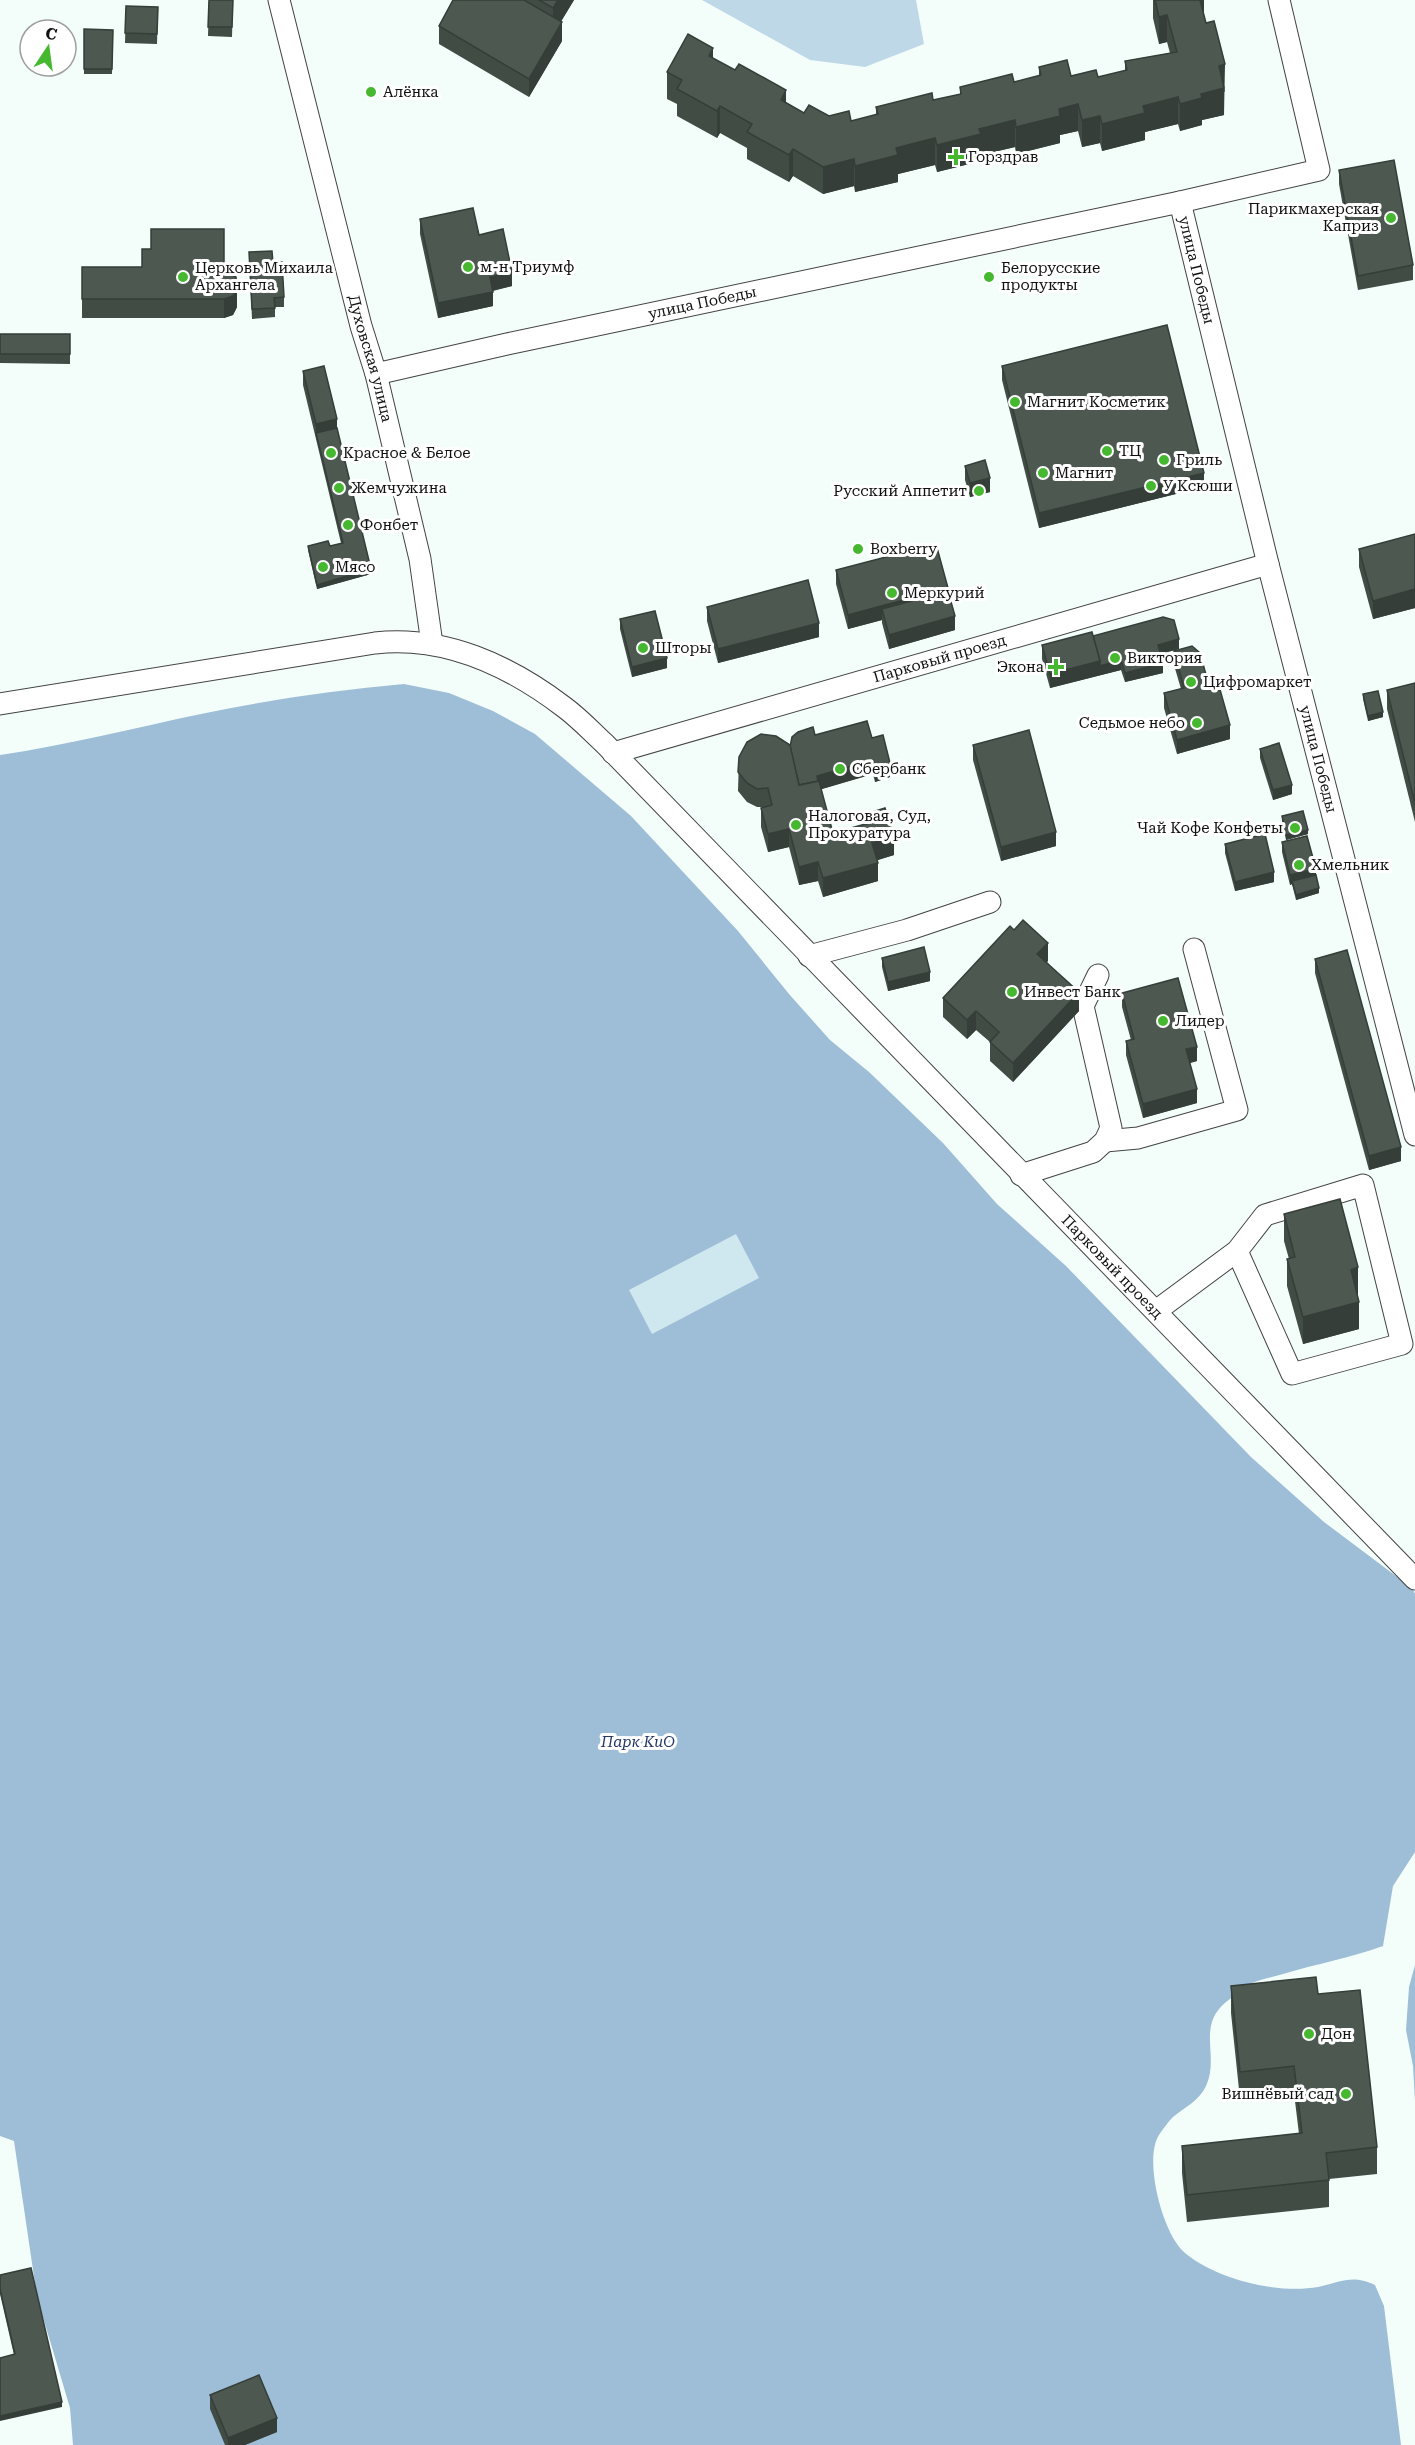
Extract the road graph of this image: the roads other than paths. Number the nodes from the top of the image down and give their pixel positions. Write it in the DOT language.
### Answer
graph roads {
  1 [pos="279,0"];
  2 [pos="1278,0"];
  3 [pos="1180,202"];
  4 [pos="376,374"];
  5 [pos="1268,564"];
  6 [pos="432,644"];
  7 [pos="0,704"];
  8 [pos="613,753"];
  9 [pos="990,902"];
  10 [pos="1194,949"];
  11 [pos="809,956"];
  12 [pos="1098,975"];
  13 [pos="1415,1135"];
  14 [pos="1105,1141"];
  15 [pos="1021,1175"];
  16 [pos="1237,1251"];
  17 [pos="1156,1311"];
  18 [pos="1415,1579"];
  1 -- 4 [label="street, Духовская улица"];
  2 -- 3 [label="street"];
  3 -- 4 [label="street, улица Победы"];
  3 -- 5 [label="street, улица Победы"];
  4 -- 6 [label="street, Духовская улица"];
  5 -- 8 [label="street, Парковый проезд"];
  5 -- 13 [label="street, улица Победы"];
  6 -- 7 [label="street"];
  6 -- 8 [label="street, Парковый проезд"];
  8 -- 11 [label="street, Парковый проезд"];
  9 -- 11 [label="street"];
  10 -- 14 [label="street"];
  11 -- 15 [label="street, Парковый проезд"];
  12 -- 14 [label="street"];
  14 -- 15 [label="street"];
  15 -- 17 [label="street, Парковый проезд"];
  16 -- 16 [label="street"];
  16 -- 17 [label="street"];
  17 -- 18 [label="street, Парковый проезд"];
}
